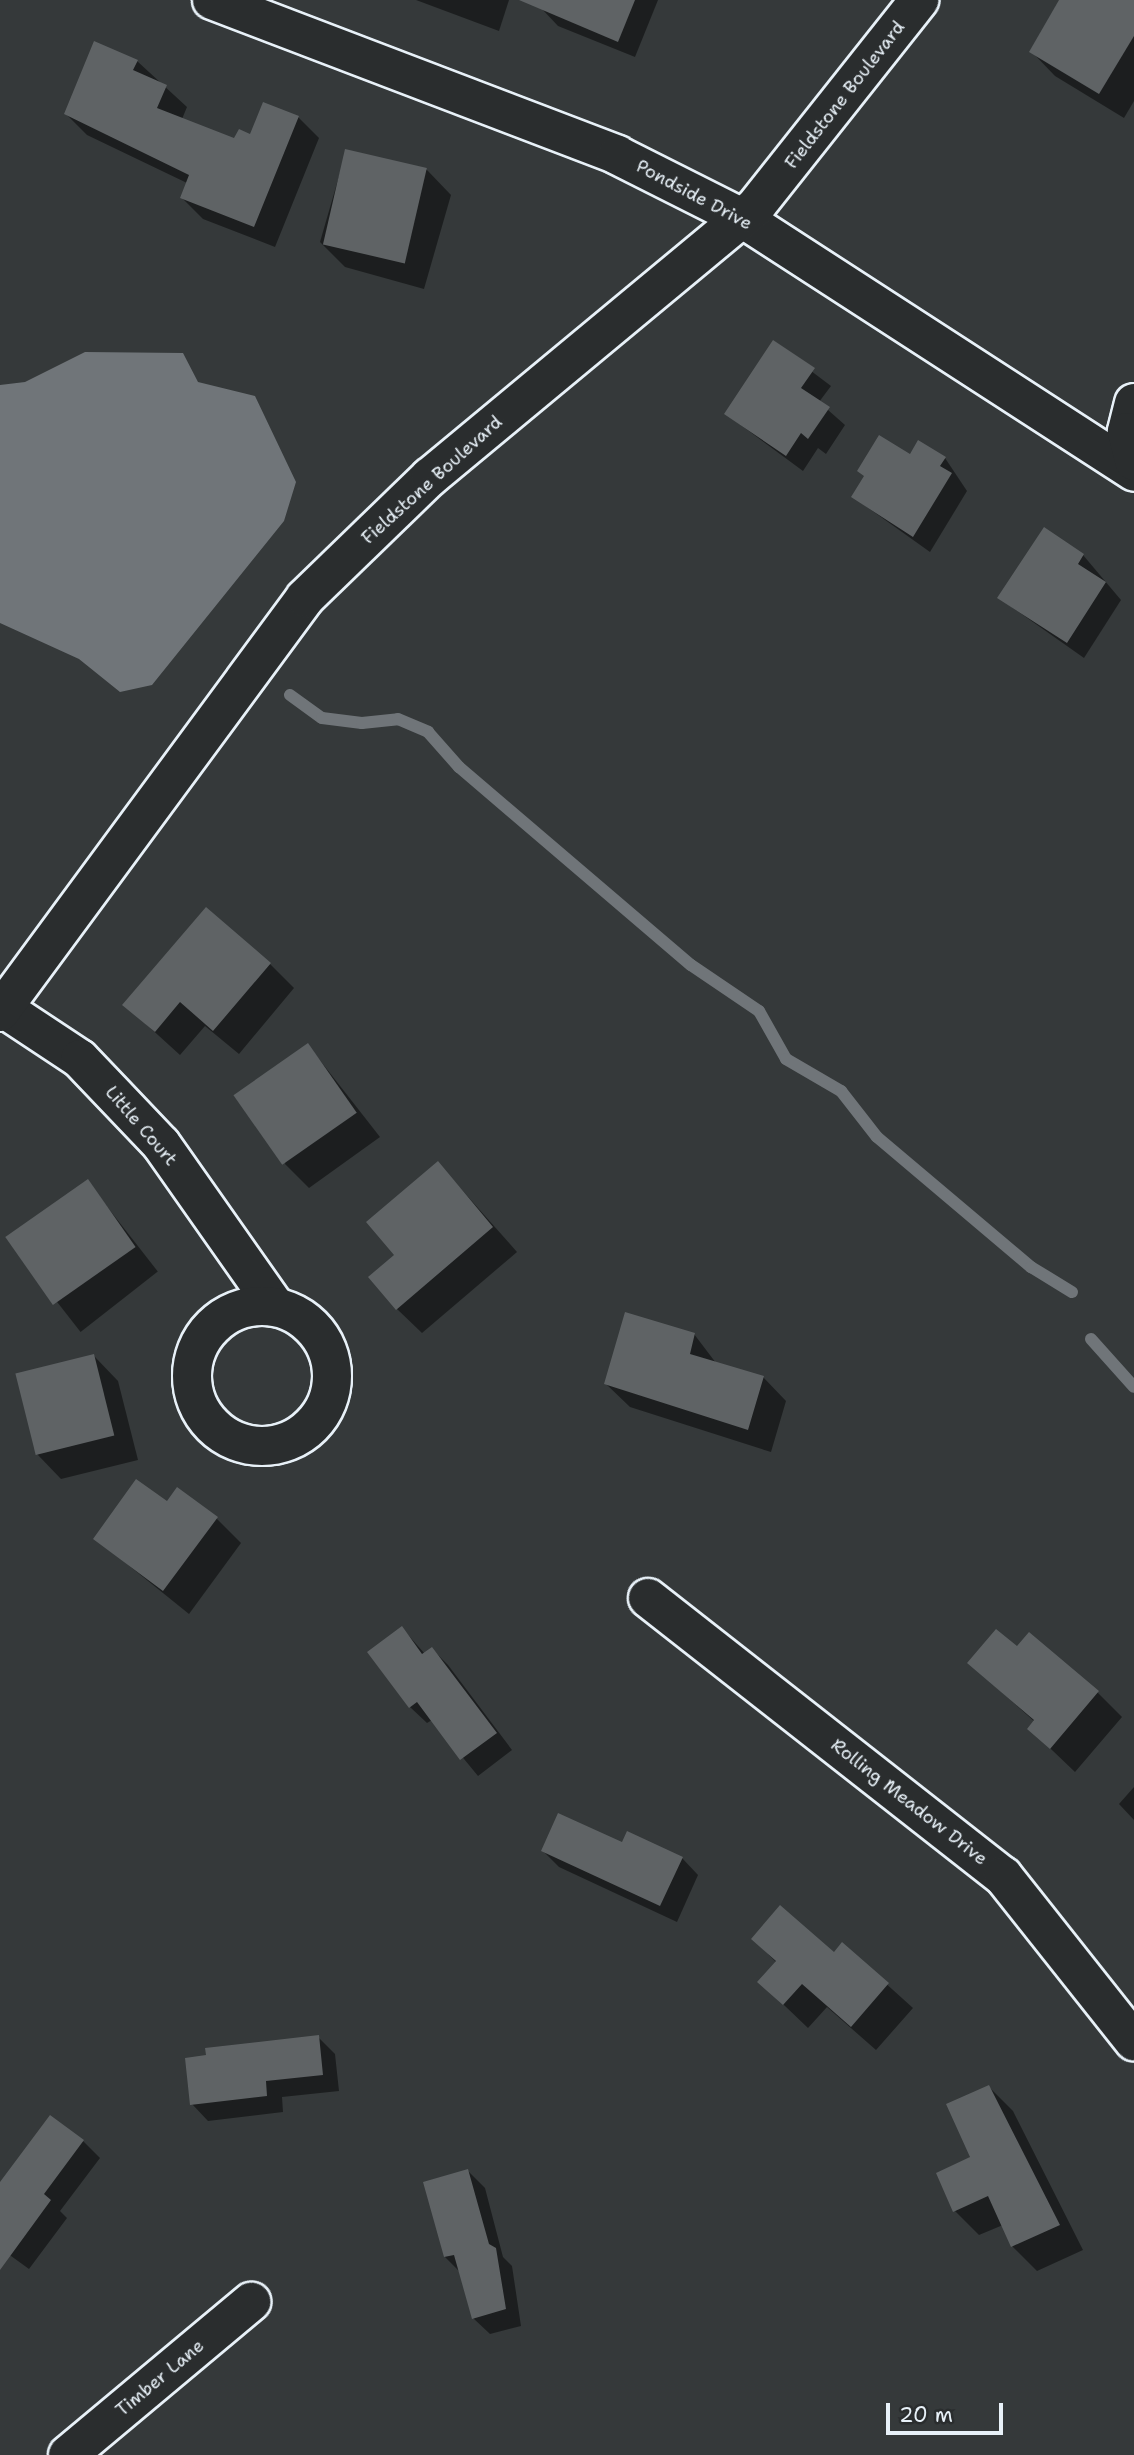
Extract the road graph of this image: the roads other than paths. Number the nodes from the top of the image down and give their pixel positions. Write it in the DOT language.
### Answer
graph roads {
  1 [pos="212,0"];
  2 [pos="919,0"];
  3 [pos="742,218"];
  4 [pos="1134,404"];
  5 [pos="1134,461"];
  6 [pos="1134,472"];
  7 [pos="1,1010"];
  8 [pos="275,1306"];
  9 [pos="648,1598"];
  10 [pos="1134,2041"];
  11 [pos="251,2302"];
  12 [pos="68,2455"];
  1 -- 3 [label="street, Pondside Drive"];
  2 -- 3 [label="street, Fieldstone Boulevard"];
  3 -- 6 [label="street, Pondside Drive"];
  3 -- 7 [label="street, Fieldstone Boulevard"];
  4 -- 5 [label="street"];
  7 -- 8 [label="street, Little Court"];
  9 -- 10 [label="street, Rolling Meadow Drive"];
  11 -- 12 [label="street, Timber Lane"];
}
